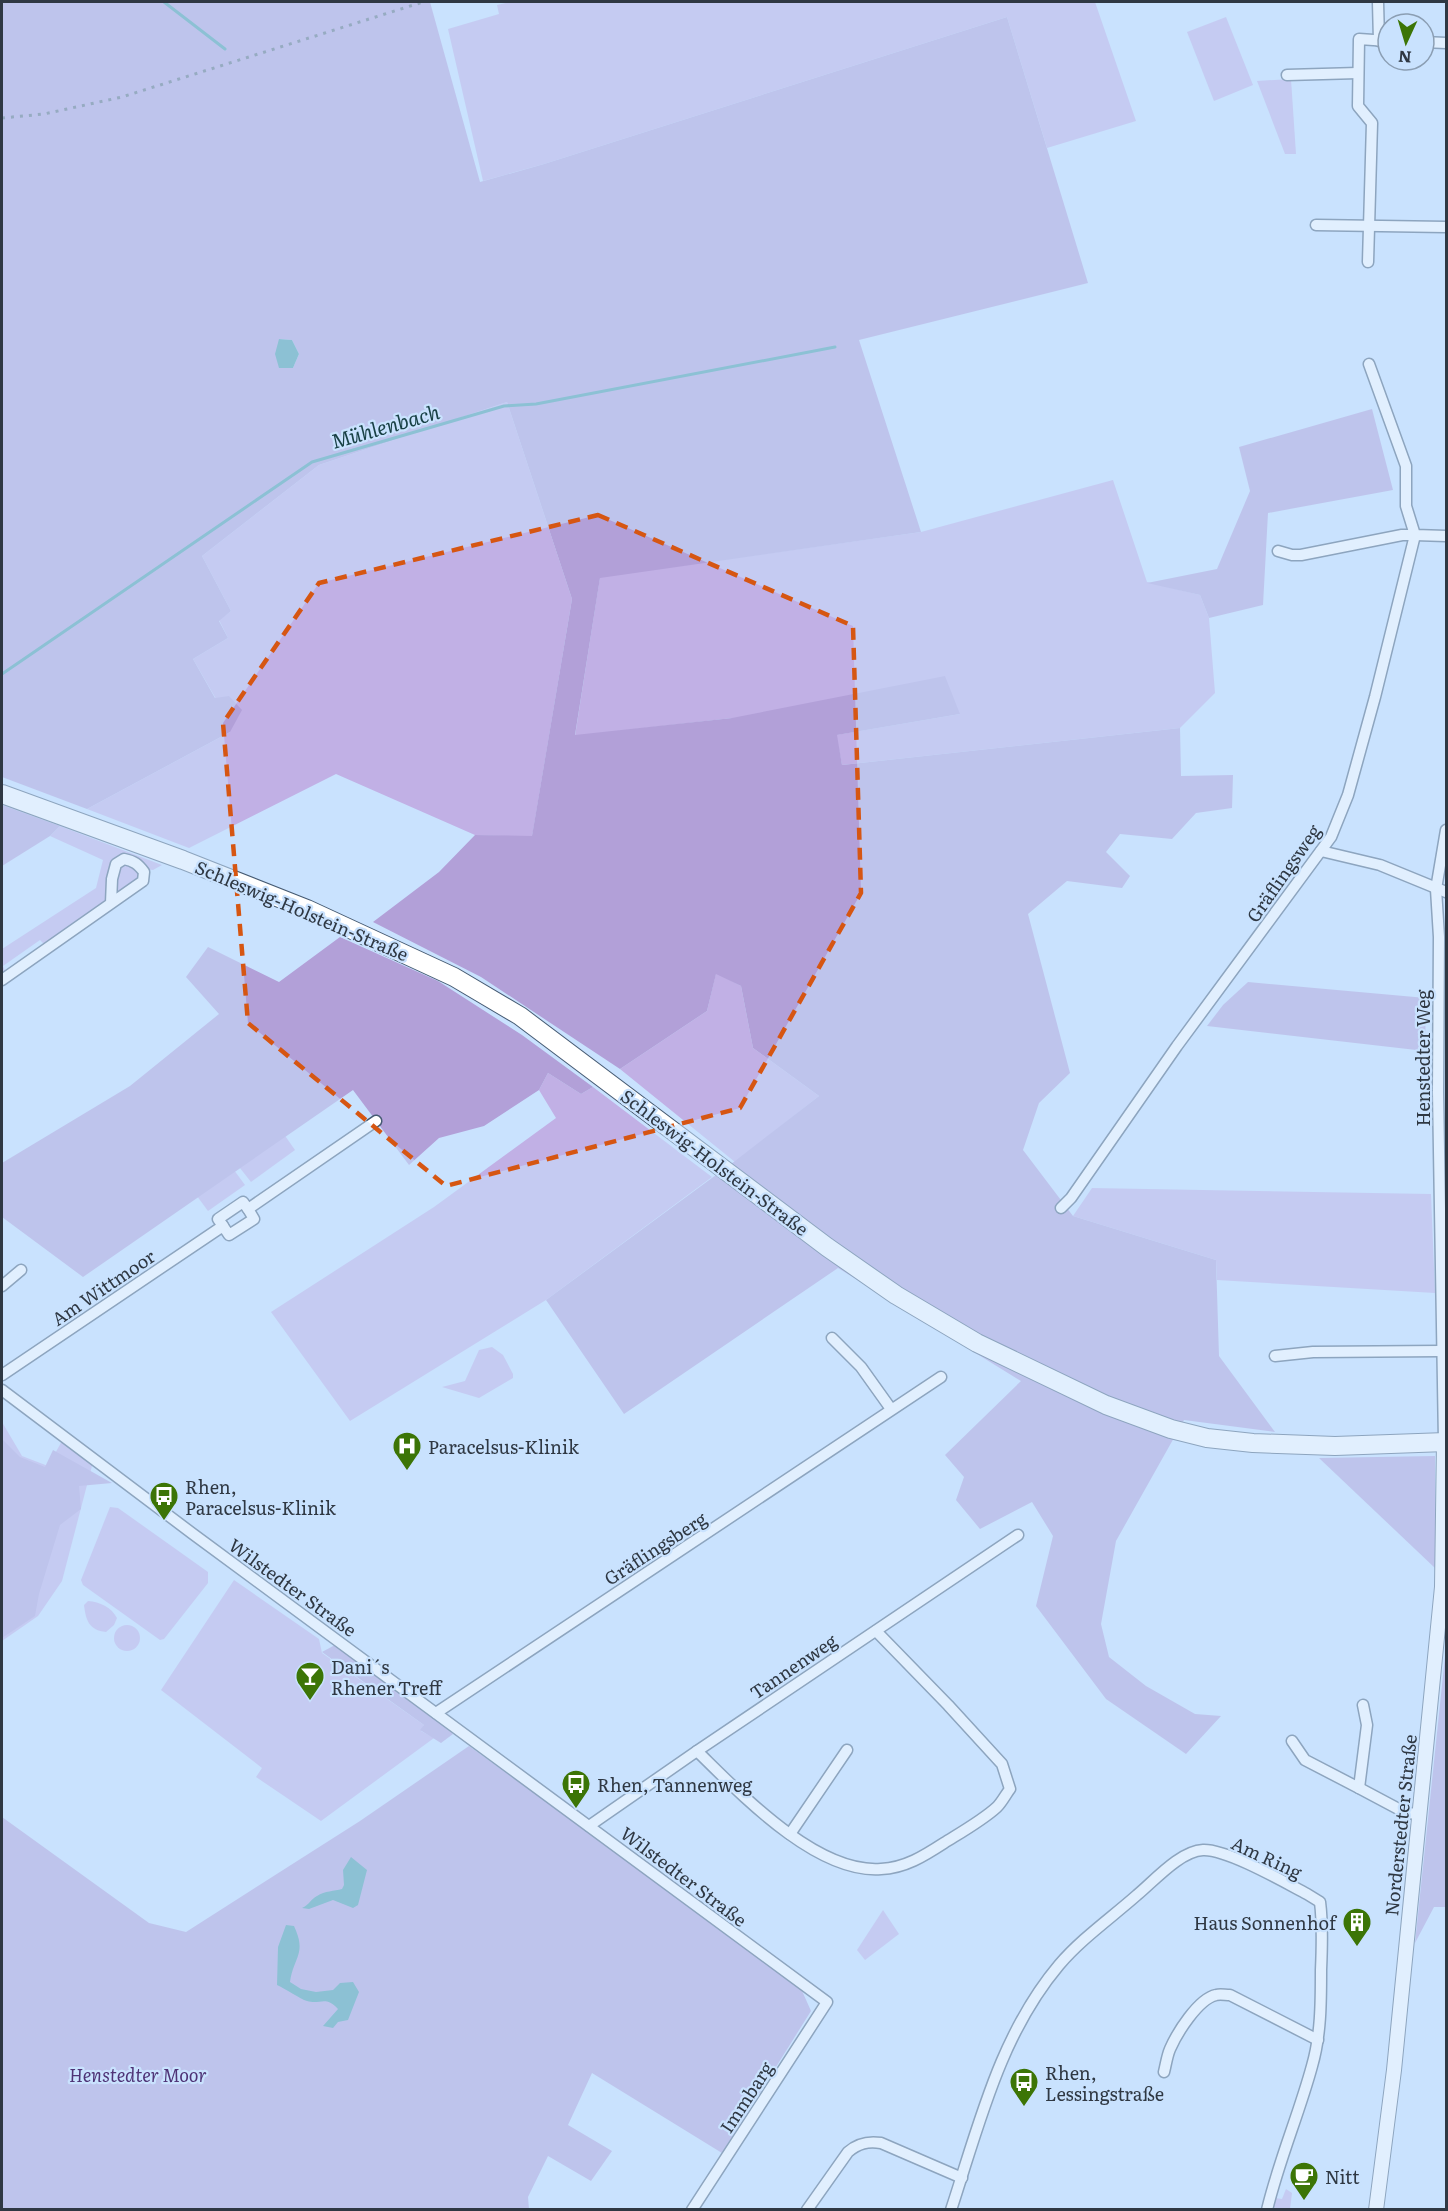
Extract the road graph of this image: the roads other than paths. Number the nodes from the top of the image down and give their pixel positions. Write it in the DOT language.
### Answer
graph roads {
  1 [pos="1376,40"];
  2 [pos="1358,73"];
  3 [pos="1287,75"];
  4 [pos="1316,225"];
  5 [pos="1369,226"];
  6 [pos="1446,227"];
  7 [pos="1368,262"];
  8 [pos="1369,364"];
  9 [pos="1415,535"];
  10 [pos="1446,536"];
  11 [pos="1278,551"];
  12 [pos="2,794"];
  13 [pos="1446,830"];
  14 [pos="1321,850"];
  15 [pos="1441,891"];
  16 [pos="111,903"];
  17 [pos="2,980"];
  18 [pos="376,1121"];
  19 [pos="1061,1208"];
  20 [pos="21,1270"];
  21 [pos="2,1286"];
  22 [pos="1444,1288"];
  23 [pos="832,1338"];
  24 [pos="1441,1351"];
  25 [pos="1275,1356"];
  26 [pos="2,1375"];
  27 [pos="941,1377"];
  28 [pos="2,1390"];
  29 [pos="891,1409"];
  30 [pos="1445,1442"];
  31 [pos="1018,1535"];
  32 [pos="876,1631"];
  33 [pos="1363,1705"];
  34 [pos="436,1713"];
  35 [pos="1292,1741"];
  36 [pos="847,1750"];
  37 [pos="697,1751"];
  38 [pos="1359,1788"];
  39 [pos="1419,1814"];
  40 [pos="589,1826"];
  41 [pos="790,1834"];
  42 [pos="827,2002"];
  43 [pos="1318,2040"];
  44 [pos="1164,2072"];
  45 [pos="962,2178"];
  46 [pos="692,2210"];
  47 [pos="807,2210"];
  48 [pos="951,2210"];
  49 [pos="1267,2210"];
  50 [pos="1376,2210"];
  1 -- 2 [label="street"];
  2 -- 3 [label="street"];
  2 -- 5 [label="street"];
  4 -- 5 [label="street"];
  5 -- 6 [label="street"];
  5 -- 7 [label="street"];
  8 -- 9 [label="street"];
  9 -- 10 [label="street"];
  9 -- 11 [label="street"];
  9 -- 14 [label="street, Gräflingsweg"];
  12 -- 30 [label="main road, Schleswig-Holstein-Straße"];
  13 -- 15 [label="street, Henstedter Weg"];
  14 -- 15 [label="street"];
  14 -- 19 [label="street, Gräflingsweg"];
  15 -- 22 [label="street, Henstedter Weg"];
  16 -- 17 [label="street"];
  18 -- 26 [label="street, Am Wittmoor"];
  20 -- 21 [label="street"];
  22 -- 24 [label="street, Henstedter Weg"];
  23 -- 29 [label="street"];
  24 -- 25 [label="street"];
  24 -- 30 [label="street, Henstedter Weg"];
  27 -- 29 [label="street, Gräflingsberg"];
  28 -- 34 [label="street, Wilstedter Straße"];
  29 -- 34 [label="street, Gräflingsberg"];
  30 -- 39 [label="street, Norderstedter Straße"];
  31 -- 32 [label="street, Tannenweg"];
  32 -- 37 [label="street, Tannenweg"];
  32 -- 41 [label="street"];
  33 -- 38 [label="street"];
  34 -- 40 [label="street, Wilstedter Straße"];
  35 -- 38 [label="street"];
  36 -- 41 [label="street"];
  37 -- 40 [label="street, Tannenweg"];
  37 -- 41 [label="street"];
  38 -- 39 [label="street"];
  39 -- 50 [label="street, Norderstedter Straße"];
  40 -- 42 [label="street, Wilstedter Straße"];
  42 -- 46 [label="street, Immbarg"];
  43 -- 44 [label="street"];
  43 -- 45 [label="street, Am Ring"];
  43 -- 49 [label="street, Am Ring"];
  45 -- 47 [label="street"];
  45 -- 48 [label="street"];
}
